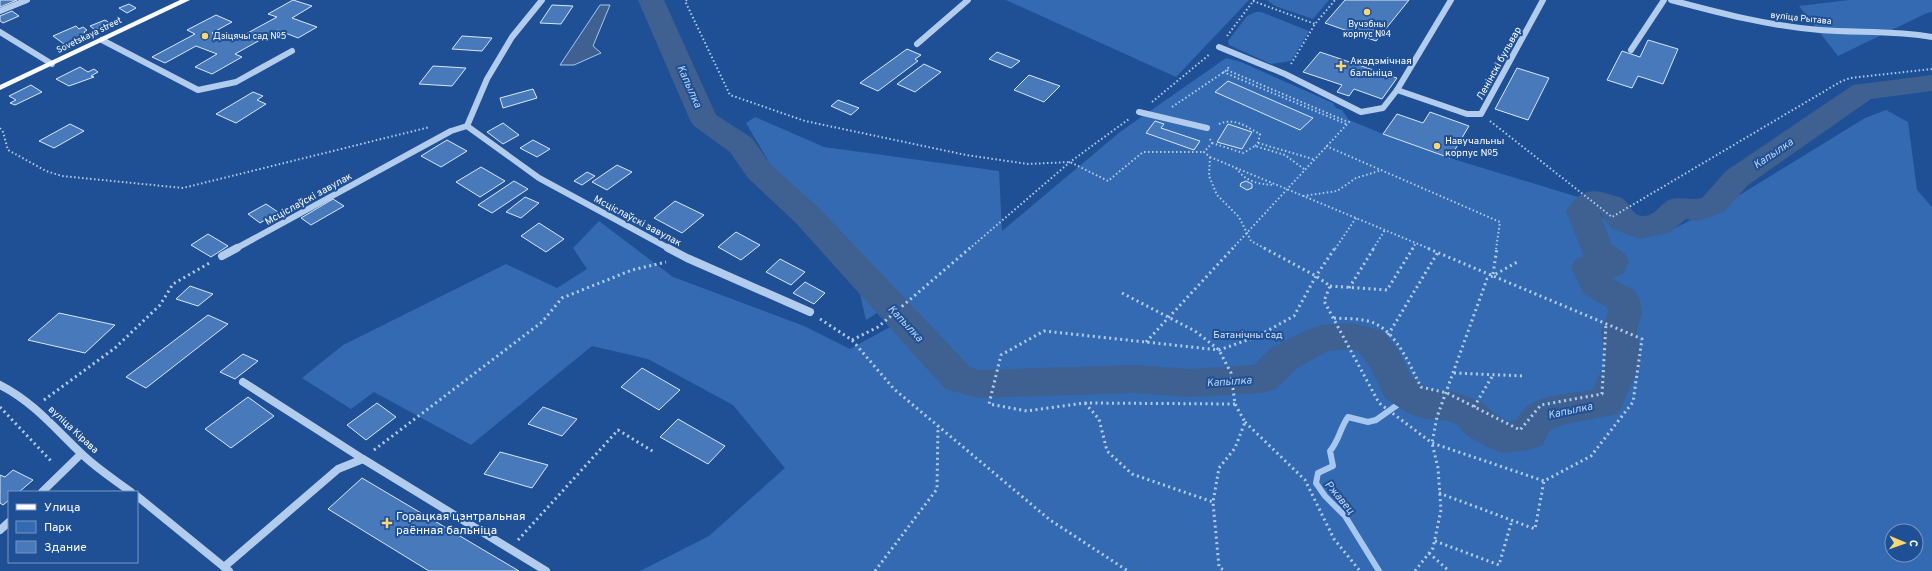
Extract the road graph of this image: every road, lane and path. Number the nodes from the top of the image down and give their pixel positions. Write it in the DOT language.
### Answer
graph roads {
  1 [pos="27,0"];
  2 [pos="186,0"];
  3 [pos="542,0"];
  4 [pos="686,0"];
  5 [pos="968,0"];
  6 [pos="1254,0"];
  7 [pos="1335,0"];
  8 [pos="1451,0"];
  9 [pos="1543,0"];
  10 [pos="1664,0"];
  11 [pos="1671,0"];
  12 [pos="0,11"];
  13 [pos="1315,24"];
  14 [pos="0,32"];
  15 [pos="1932,37"];
  16 [pos="102,40"];
  17 [pos="917,44"];
  18 [pos="1219,47"];
  19 [pos="292,50"];
  20 [pos="1631,50"];
  21 [pos="1238,55"];
  22 [pos="52,64"];
  23 [pos="1932,69"];
  24 [pos="1227,70"];
  25 [pos="1224,72"];
  26 [pos="1285,74"];
  27 [pos="0,88"];
  28 [pos="1397,90"];
  29 [pos="1139,112"];
  30 [pos="1361,112"];
  31 [pos="1481,114"];
  32 [pos="1158,116"];
  33 [pos="1347,123"];
  34 [pos="433,126"];
  35 [pos="467,126"];
  36 [pos="0,128"];
  37 [pos="1207,128"];
  38 [pos="1258,142"];
  39 [pos="1212,143"];
  40 [pos="1256,146"];
  41 [pos="1326,146"];
  42 [pos="1204,152"];
  43 [pos="1210,157"];
  44 [pos="1313,159"];
  45 [pos="1070,162"];
  46 [pos="1235,168"];
  47 [pos="1304,169"];
  48 [pos="1382,170"];
  49 [pos="1276,185"];
  50 [pos="1286,189"];
  51 [pos="1302,196"];
  52 [pos="1356,218"];
  53 [pos="1385,230"];
  54 [pos="1247,233"];
  55 [pos="1416,243"];
  56 [pos="1438,252"];
  57 [pos="222,256"];
  58 [pos="687,258"];
  59 [pos="1519,261"];
  60 [pos="1492,275"];
  61 [pos="1316,276"];
  62 [pos="1330,286"];
  63 [pos="1348,288"];
  64 [pos="1122,292"];
  65 [pos="810,312"];
  66 [pos="1169,318"];
  67 [pos="1334,318"];
  68 [pos="1606,324"];
  69 [pos="1388,335"];
  70 [pos="852,340"];
  71 [pos="1146,343"];
  72 [pos="1219,350"];
  73 [pos="1454,373"];
  74 [pos="1493,376"];
  75 [pos="1524,376"];
  76 [pos="243,382"];
  77 [pos="0,385"];
  78 [pos="1447,393"];
  79 [pos="1085,403"];
  80 [pos="1235,404"];
  81 [pos="1474,406"];
  82 [pos="0,407"];
  83 [pos="34,407"];
  84 [pos="1245,422"];
  85 [pos="938,426"];
  86 [pos="1432,443"];
  87 [pos="654,452"];
  88 [pos="81,454"];
  89 [pos="362,459"];
  90 [pos="63,473"];
  91 [pos="1544,481"];
  92 [pos="43,491"];
  93 [pos="131,491"];
  94 [pos="1439,493"];
  95 [pos="138,497"];
  96 [pos="1213,502"];
  97 [pos="1512,520"];
  98 [pos="8,523"];
  99 [pos="0,530"];
  100 [pos="1435,541"];
  101 [pos="510,548"];
  102 [pos="1429,553"];
  103 [pos="227,569"];
  104 [pos="546,571"];
  105 [pos="875,571"];
  106 [pos="1128,571"];
  107 [pos="1226,571"];
  108 [pos="1360,571"];
  109 [pos="1415,571"];
  110 [pos="1449,571"];
  1 -- 12 [label="street"];
  2 -- 16 [label="main road, Sovetskaya street"];
  3 -- 35 [label="street"];
  4 -- 45 [label="path"];
  5 -- 17 [label="street"];
  6 -- 13 [label="path"];
  6 -- 18 [label="path"];
  7 -- 13 [label="path"];
  8 -- 28 [label="street"];
  9 -- 31 [label="street, Ленінскі бульвар"];
  10 -- 20 [label="street"];
  11 -- 15 [label="street, вуліца Рытава"];
  13 -- 26 [label="path"];
  14 -- 22 [label="street"];
  16 -- 19 [label="street"];
  16 -- 22 [label="main road, Sovetskaya street"];
  18 -- 21 [label="street"];
  18 -- 29 [label="path"];
  21 -- 24 [label="path"];
  21 -- 26 [label="street"];
  22 -- 27 [label="main road, Sovetskaya street"];
  23 -- 31 [label="path"];
  24 -- 25 [label="path"];
  24 -- 33 [label="path"];
  25 -- 32 [label="path"];
  25 -- 33 [label="path"];
  26 -- 30 [label="street"];
  28 -- 30 [label="street"];
  28 -- 31 [label="street, Ленінскі бульвар"];
  29 -- 32 [label="street"];
  29 -- 45 [label="path"];
  30 -- 33 [label="path"];
  32 -- 37 [label="street"];
  33 -- 41 [label="path"];
  34 -- 36 [label="path"];
  35 -- 57 [label="street, Мсціслаўскі завулак"];
  35 -- 58 [label="street, Мсціслаўскі завулак"];
  37 -- 38 [label="path"];
  37 -- 39 [label="path"];
  38 -- 40 [label="path"];
  38 -- 44 [label="path"];
  39 -- 40 [label="path"];
  39 -- 42 [label="path"];
  40 -- 47 [label="path"];
  41 -- 44 [label="path"];
  41 -- 48 [label="path"];
  42 -- 43 [label="path"];
  42 -- 45 [label="path"];
  43 -- 46 [label="path"];
  43 -- 54 [label="path"];
  44 -- 47 [label="path"];
  45 -- 70 [label="path"];
  46 -- 49 [label="path"];
  46 -- 49 [label="path"];
  47 -- 50 [label="path"];
  48 -- 51 [label="path"];
  48 -- 60 [label="path"];
  49 -- 50 [label="path"];
  50 -- 51 [label="path"];
  50 -- 54 [label="path"];
  51 -- 52 [label="path"];
  52 -- 53 [label="path"];
  52 -- 61 [label="path"];
  53 -- 55 [label="path"];
  53 -- 63 [label="path"];
  54 -- 61 [label="path"];
  54 -- 66 [label="path"];
  55 -- 56 [label="path"];
  55 -- 63 [label="path"];
  56 -- 60 [label="path"];
  56 -- 69 [label="path"];
  57 -- 83 [label="path"];
  58 -- 65 [label="street, Мсціслаўскі завулак"];
  58 -- 89 [label="path"];
  59 -- 60 [label="path"];
  60 -- 68 [label="path"];
  60 -- 73 [label="path"];
  61 -- 62 [label="path"];
  61 -- 72 [label="path"];
  62 -- 63 [label="path"];
  62 -- 67 [label="path"];
  64 -- 66 [label="path"];
  65 -- 70 [label="path"];
  66 -- 71 [label="path"];
  66 -- 72 [label="path"];
  67 -- 69 [label="path"];
  67 -- 86 [label="path"];
  68 -- 81 [label="path"];
  68 -- 91 [label="path"];
  69 -- 78 [label="path"];
  70 -- 85 [label="path"];
  71 -- 72 [label="path"];
  71 -- 79 [label="path"];
  72 -- 80 [label="path"];
  73 -- 74 [label="path"];
  73 -- 78 [label="path"];
  74 -- 75 [label="path"];
  74 -- 81 [label="path"];
  76 -- 89 [label="street"];
  77 -- 83 [label="street, вуліца Кірава"];
  78 -- 81 [label="path"];
  78 -- 86 [label="path"];
  79 -- 80 [label="path"];
  79 -- 96 [label="path"];
  80 -- 84 [label="path"];
  82 -- 90 [label="path"];
  83 -- 88 [label="street, вуліца Кірава"];
  84 -- 96 [label="path"];
  84 -- 108 [label="path"];
  85 -- 105 [label="path"];
  85 -- 106 [label="path"];
  86 -- 91 [label="path"];
  86 -- 94 [label="path"];
  87 -- 101 [label="path"];
  88 -- 90 [label="street"];
  88 -- 93 [label="street, вуліца Кірава"];
  89 -- 101 [label="street"];
  89 -- 103 [label="street"];
  90 -- 92 [label="street"];
  91 -- 97 [label="path"];
  94 -- 97 [label="path"];
  94 -- 100 [label="path"];
  95 -- 103 [label="street"];
  96 -- 107 [label="path"];
  97 -- 100 [label="path"];
  98 -- 99 [label="street"];
  100 -- 102 [label="path"];
  101 -- 104 [label="street"];
  102 -- 109 [label="path"];
  102 -- 110 [label="path"];
}
